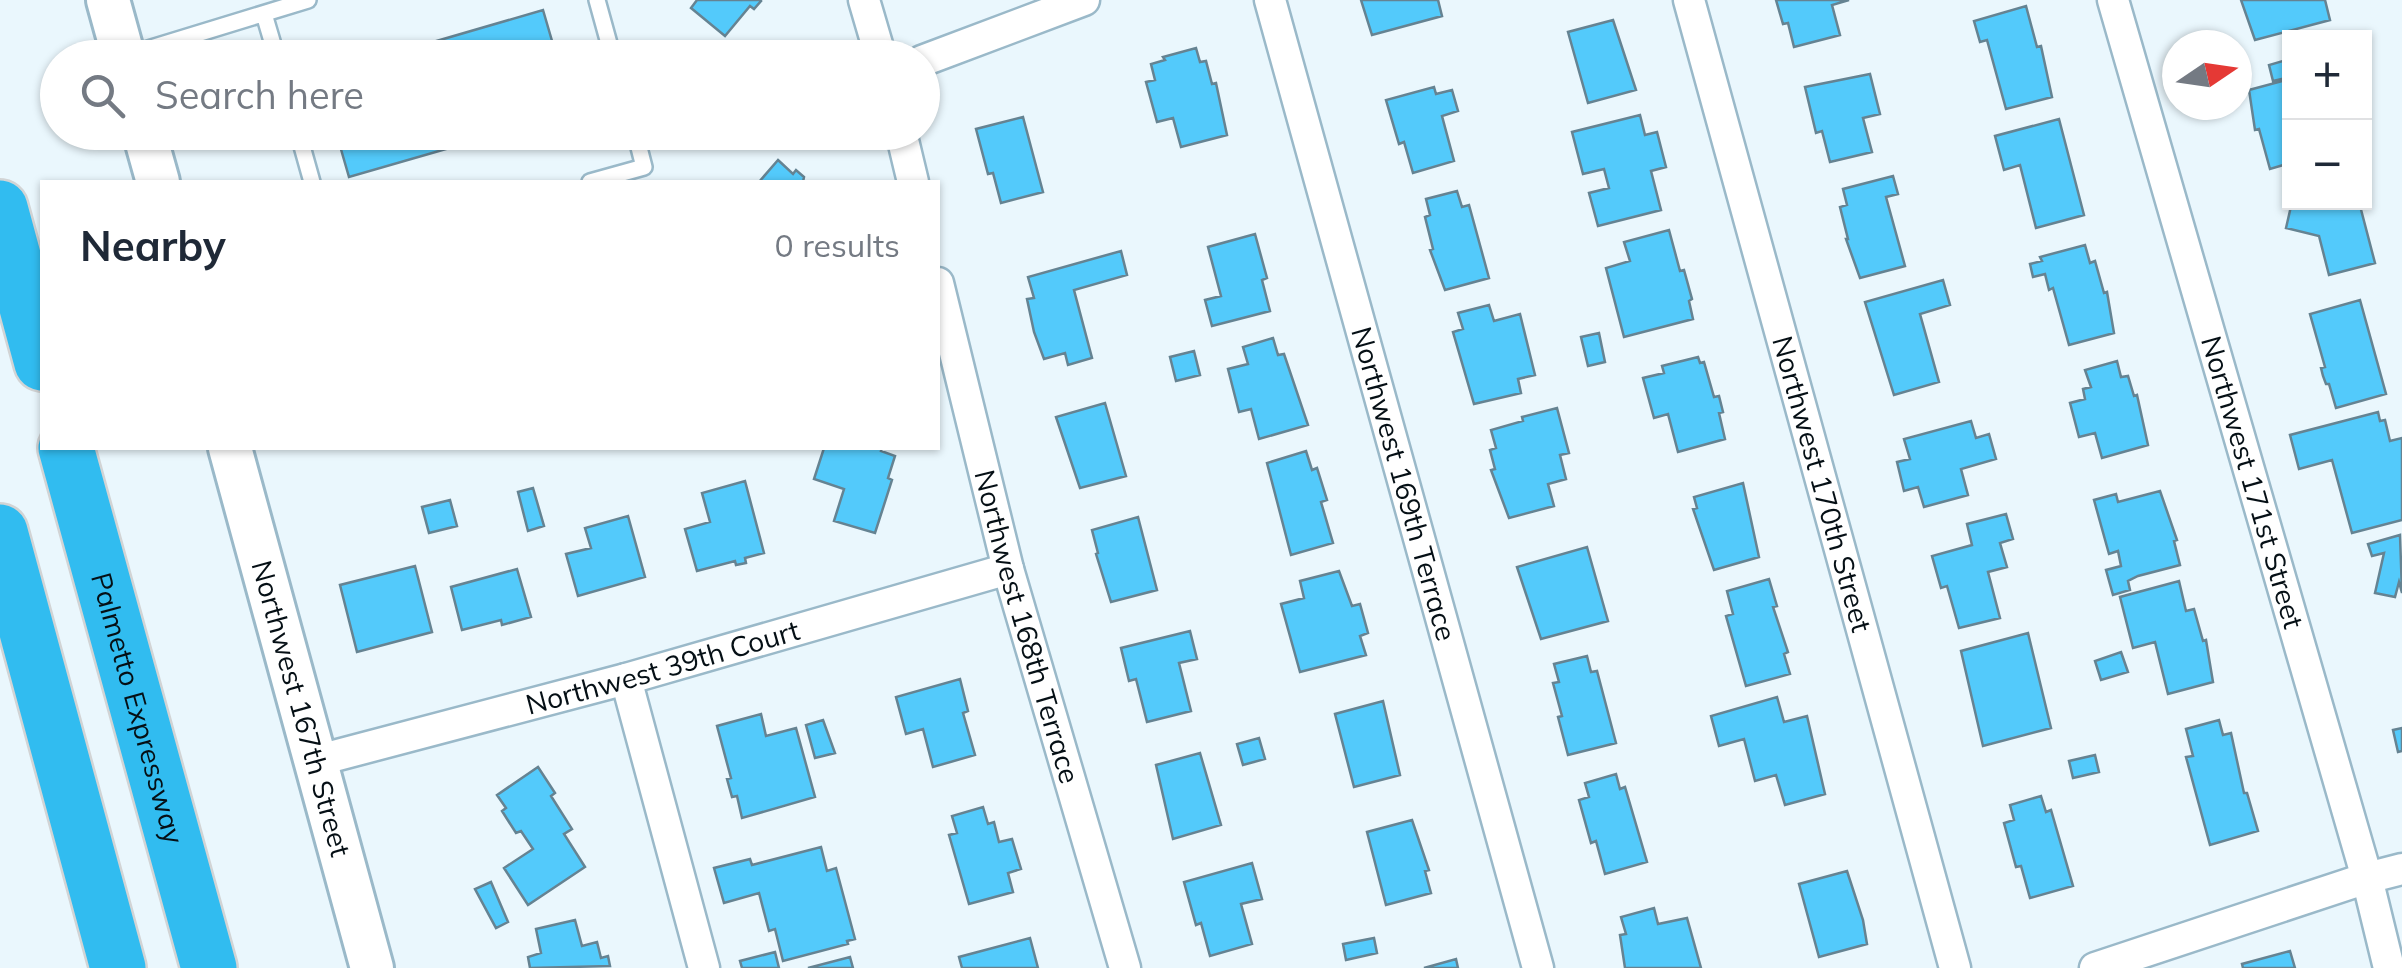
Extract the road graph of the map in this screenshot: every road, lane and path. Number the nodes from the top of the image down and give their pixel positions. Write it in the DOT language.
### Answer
graph roads {
  1 [pos="108,0"];
  2 [pos="308,0"];
  3 [pos="597,0"];
  4 [pos="864,0"];
  5 [pos="1084,0"];
  6 [pos="1270,0"];
  7 [pos="1689,0"];
  8 [pos="2114,0"];
  9 [pos="264,14"];
  10 [pos="119,40"];
  11 [pos="179,40"];
  12 [pos="272,40"];
  13 [pos="608,40"];
  14 [pos="876,40"];
  15 [pos="940,54"];
  16 [pos="149,150"];
  17 [pos="303,150"];
  18 [pos="640,150"];
  19 [pos="905,150"];
  20 [pos="157,180"];
  21 [pos="311,180"];
  22 [pos="597,180"];
  23 [pos="912,180"];
  24 [pos="0,208"];
  25 [pos="940,291"];
  26 [pos="40,356"];
  27 [pos="67,450"];
  28 [pos="231,450"];
  29 [pos="0,532"];
  30 [pos="1008,569"];
  31 [pos="626,680"];
  32 [pos="315,761"];
  33 [pos="2402,870"];
  34 [pos="2367,878"];
  35 [pos="118,968"];
  36 [pos="208,968"];
  37 [pos="372,968"];
  38 [pos="704,968"];
  39 [pos="1125,968"];
  40 [pos="1538,968"];
  41 [pos="1955,968"];
  42 [pos="2095,968"];
  43 [pos="2389,968"];
  1 -- 10 [label="street"];
  2 -- 9 [label="lane"];
  3 -- 13 [label="lane"];
  4 -- 14 [label="street"];
  5 -- 15 [label="street"];
  6 -- 40 [label="street, Northwest 169th Terrace"];
  7 -- 41 [label="street, Northwest 170th Street"];
  8 -- 34 [label="street, Northwest 171st Street"];
  9 -- 11 [label="lane"];
  9 -- 12 [label="lane"];
  16 -- 20 [label="street"];
  17 -- 21 [label="lane"];
  18 -- 22 [label="lane"];
  19 -- 23 [label="street"];
  24 -- 26 [label="highway"];
  25 -- 30 [label="street, Northwest 168th Terrace"];
  27 -- 36 [label="highway, Palmetto Expressway"];
  28 -- 32 [label="street, Northwest 167th Street"];
  29 -- 35 [label="highway"];
  30 -- 31 [label="street, Northwest 39th Court"];
  30 -- 39 [label="street, Northwest 168th Terrace"];
  31 -- 32 [label="street, Northwest 39th Court"];
  31 -- 38 [label="street"];
  32 -- 37 [label="street, Northwest 167th Street"];
  33 -- 34 [label="street"];
  34 -- 42 [label="street"];
  34 -- 43 [label="street, Northwest 171st Street"];
}
